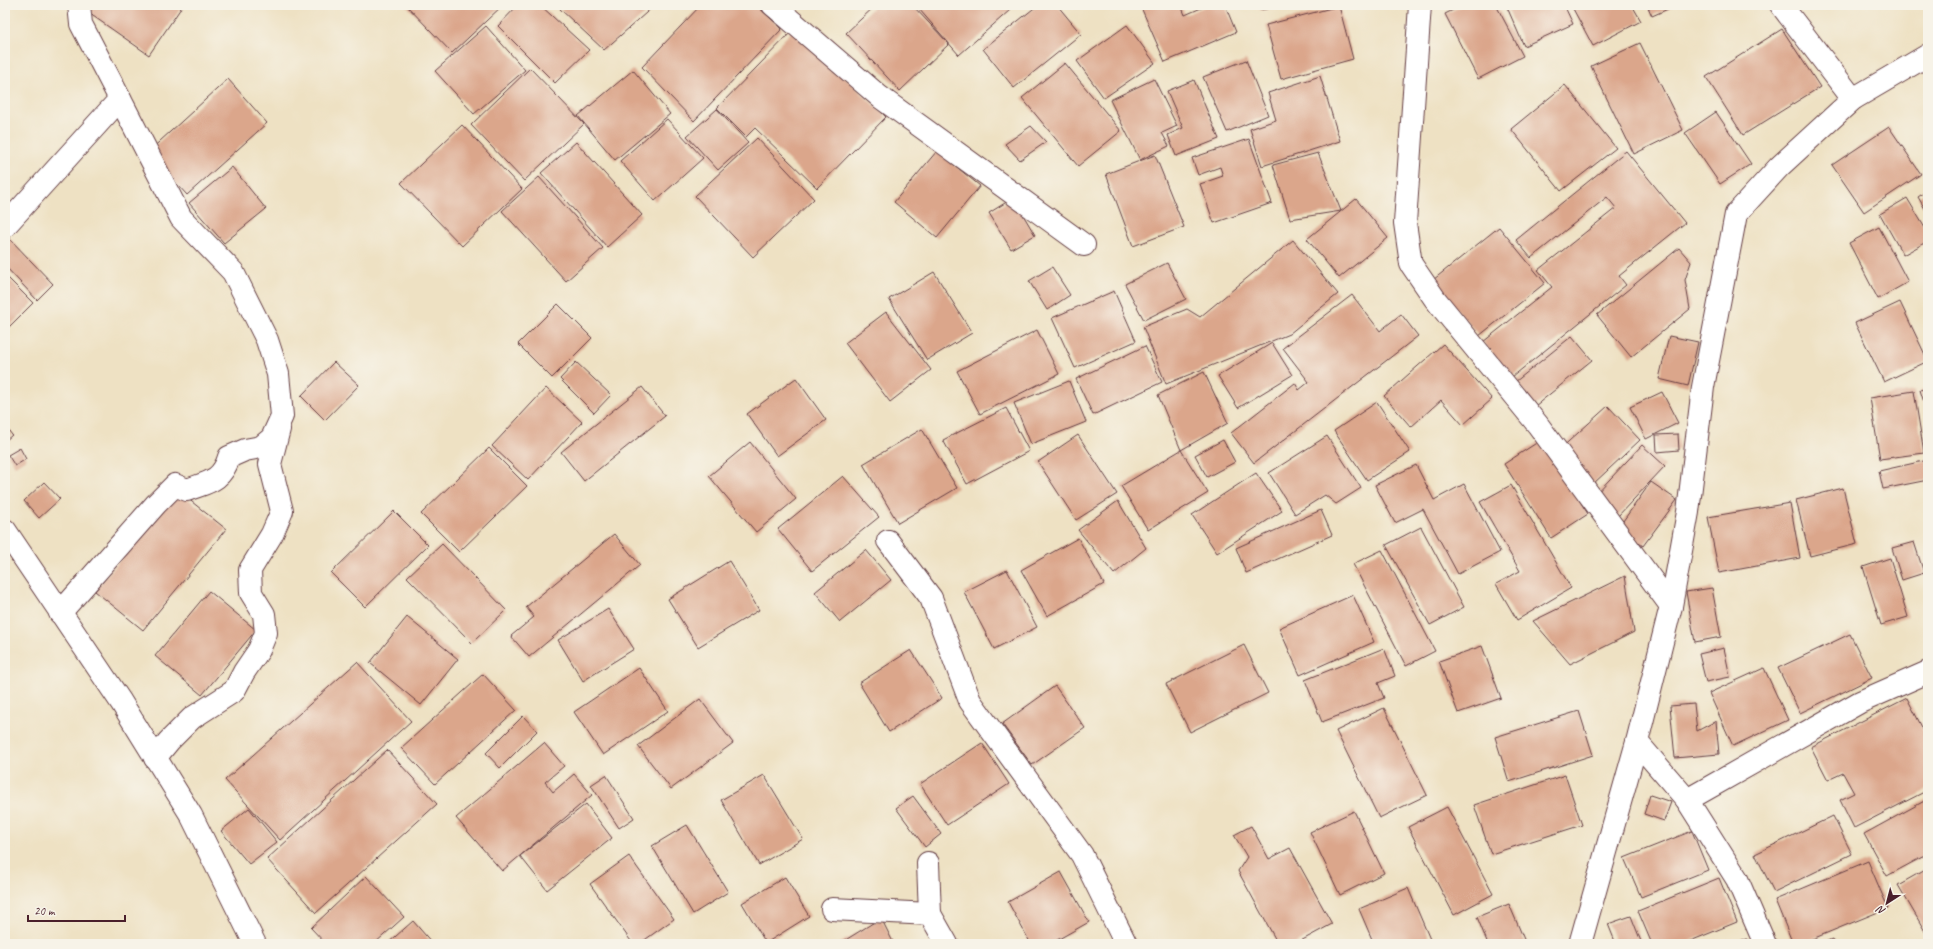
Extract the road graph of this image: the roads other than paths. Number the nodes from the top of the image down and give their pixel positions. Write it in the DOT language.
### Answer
graph roads {
  1 [pos="79,5"];
  2 [pos="773,5"];
  3 [pos="1420,5"];
  4 [pos="1781,5"];
  5 [pos="1928,55"];
  6 [pos="120,99"];
  7 [pos="1853,99"];
  8 [pos="5,226"];
  9 [pos="1084,245"];
  10 [pos="282,416"];
  11 [pos="5,530"];
  12 [pos="888,541"];
  13 [pos="1671,606"];
  14 [pos="60,613"];
  15 [pos="1928,672"];
  16 [pos="1637,742"];
  17 [pos="155,758"];
  18 [pos="1687,800"];
  19 [pos="928,863"];
  20 [pos="832,909"];
  21 [pos="930,914"];
  22 [pos="255,944"];
  23 [pos="947,944"];
  24 [pos="1126,944"];
  25 [pos="1580,944"];
  26 [pos="1765,944"];
  1 -- 6 [label="street"];
  2 -- 9 [label="street"];
  3 -- 13 [label="street"];
  4 -- 7 [label="street"];
  5 -- 7 [label="street"];
  6 -- 8 [label="street"];
  6 -- 10 [label="street"];
  7 -- 13 [label="street"];
  10 -- 14 [label="street"];
  10 -- 17 [label="street"];
  11 -- 14 [label="street"];
  12 -- 24 [label="street"];
  13 -- 16 [label="street"];
  14 -- 17 [label="street"];
  15 -- 18 [label="street"];
  16 -- 18 [label="street"];
  16 -- 25 [label="street"];
  17 -- 22 [label="street"];
  18 -- 26 [label="street"];
  19 -- 21 [label="street"];
  20 -- 21 [label="street"];
  21 -- 23 [label="street"];
}
